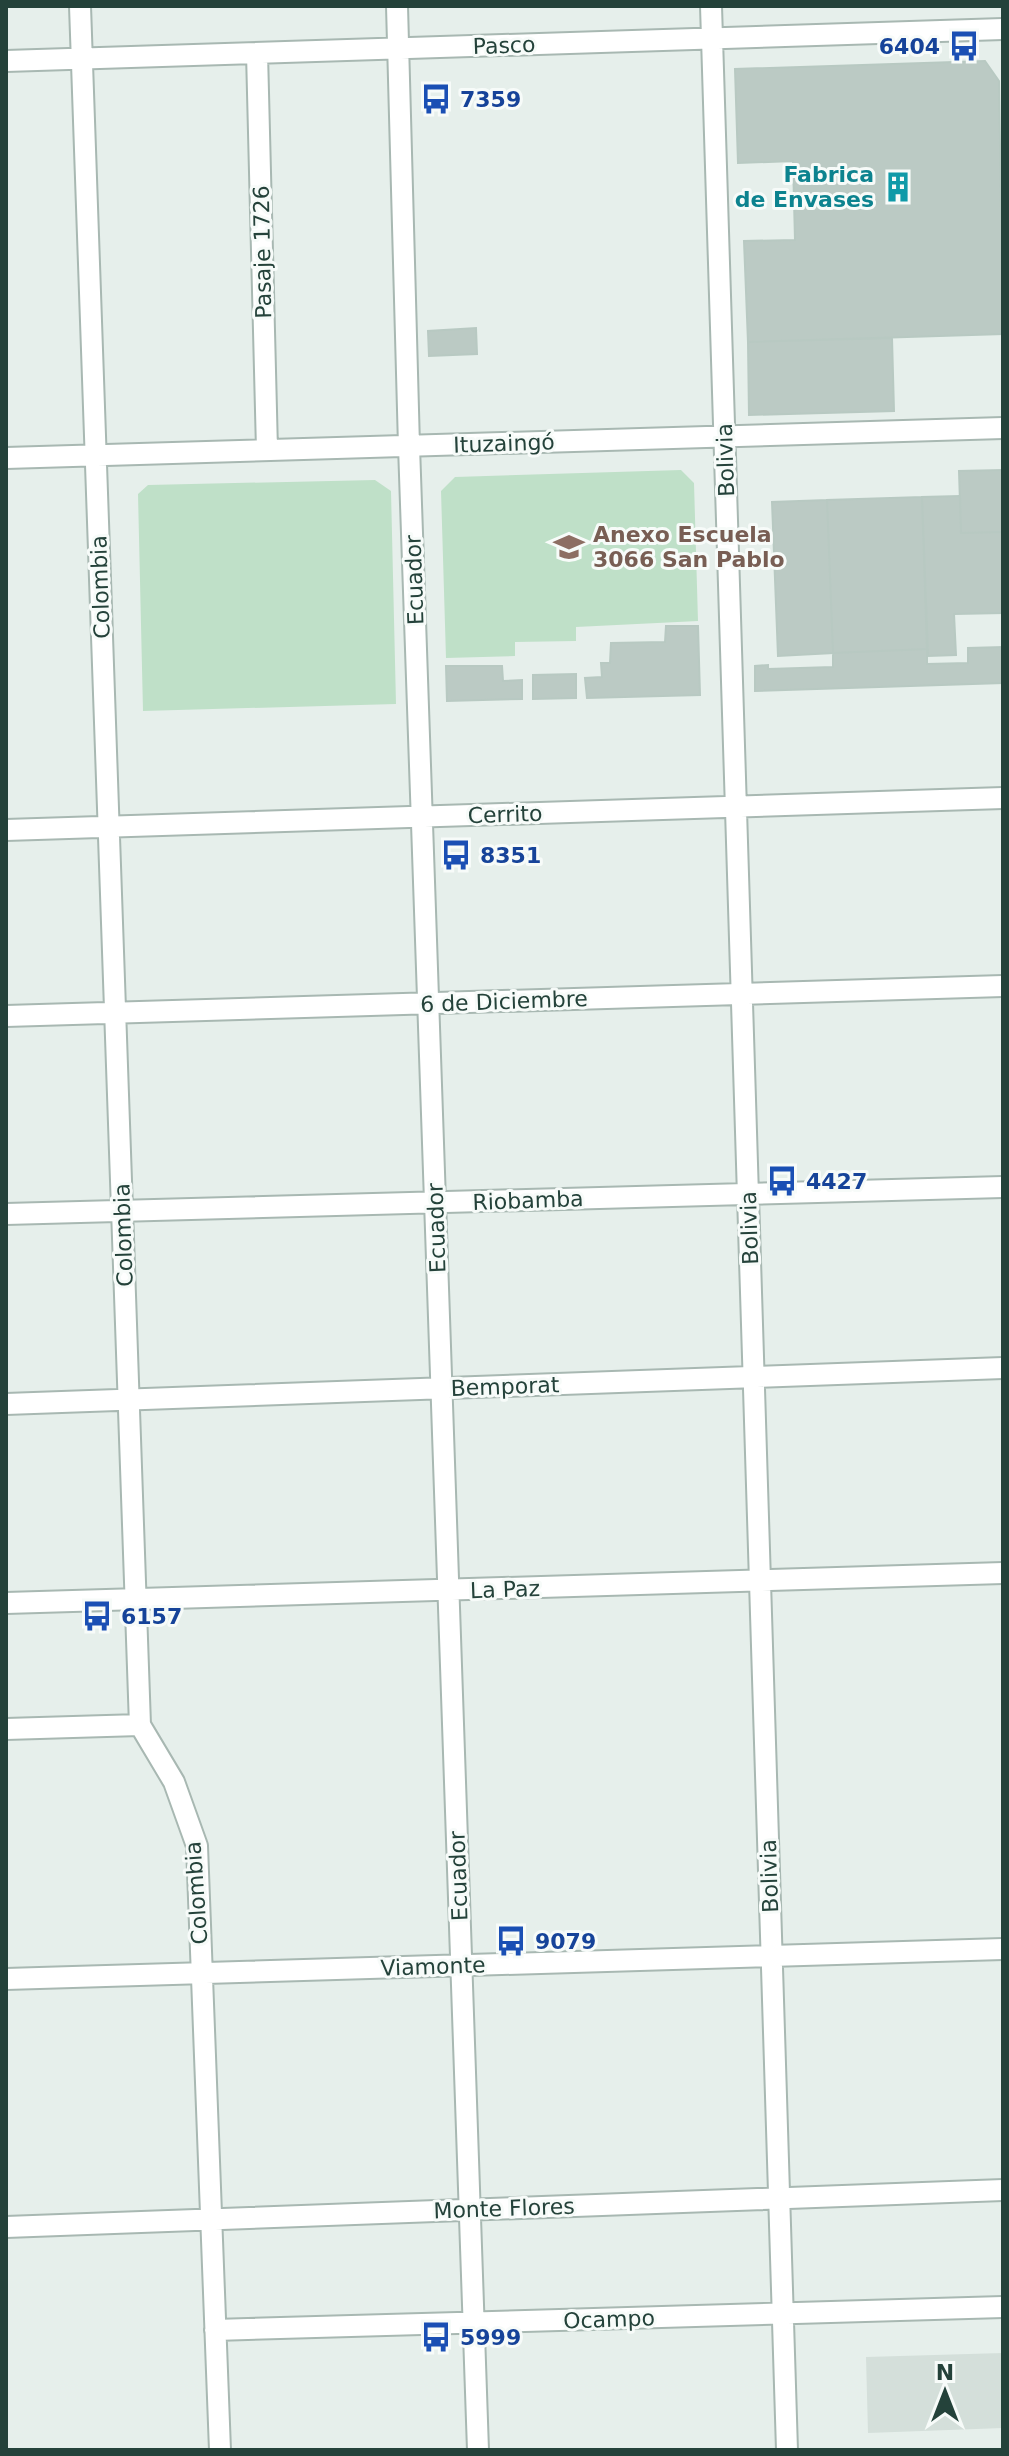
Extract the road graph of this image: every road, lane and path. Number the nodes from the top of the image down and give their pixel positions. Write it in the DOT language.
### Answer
graph roads {
  1 [pos="80,6"];
  2 [pos="397,6"];
  3 [pos="711,6"];
  4 [pos="1003,29"];
  5 [pos="712,38"];
  6 [pos="398,48"];
  7 [pos="257,53"];
  8 [pos="82,59"];
  9 [pos="6,61"];
  10 [pos="1003,428"];
  11 [pos="725,436"];
  12 [pos="409,446"];
  13 [pos="267,450"];
  14 [pos="95,455"];
  15 [pos="6,458"];
  16 [pos="1003,798"];
  17 [pos="736,807"];
  18 [pos="422,817"];
  19 [pos="108,826"];
  20 [pos="6,830"];
  21 [pos="1003,986"];
  22 [pos="742,994"];
  23 [pos="428,1003"];
  24 [pos="115,1012"];
  25 [pos="6,1016"];
  26 [pos="1003,1187"];
  27 [pos="748,1194"];
  28 [pos="435,1202"];
  29 [pos="122,1211"];
  30 [pos="6,1214"];
  31 [pos="1003,1368"];
  32 [pos="754,1377"];
  33 [pos="442,1389"];
  34 [pos="128,1400"];
  35 [pos="6,1404"];
  36 [pos="1003,1573"];
  37 [pos="760,1581"];
  38 [pos="448,1591"];
  39 [pos="135,1599"];
  40 [pos="6,1603"];
  41 [pos="140,1725"];
  42 [pos="6,1729"];
  43 [pos="1003,1949"];
  44 [pos="771,1956"];
  45 [pos="461,1965"];
  46 [pos="202,1973"];
  47 [pos="6,1979"];
  48 [pos="1003,2190"];
  49 [pos="779,2198"];
  50 [pos="470,2210"];
  51 [pos="211,2219"];
  52 [pos="6,2227"];
  53 [pos="1003,2307"];
  54 [pos="782,2313"];
  55 [pos="474,2322"];
  56 [pos="215,2330"];
  57 [pos="220,2450"];
  58 [pos="478,2450"];
  59 [pos="787,2450"];
  1 -- 8 [label="street, Colombia"];
  2 -- 6 [label="street, Ecuador"];
  3 -- 5 [label="street, Bolivia"];
  4 -- 5 [label="street, Pasco"];
  5 -- 6 [label="street, Pasco"];
  5 -- 11 [label="street, Bolivia"];
  6 -- 7 [label="street, Pasco"];
  6 -- 12 [label="street, Ecuador"];
  7 -- 8 [label="street, Pasco"];
  7 -- 13 [label="street, Pasaje 1726"];
  8 -- 9 [label="street, Pasco"];
  8 -- 14 [label="street, Colombia"];
  10 -- 11 [label="street, Ituzaingó"];
  11 -- 12 [label="street, Ituzaingó"];
  11 -- 17 [label="street, Bolivia"];
  12 -- 13 [label="street, Ituzaingó"];
  12 -- 18 [label="street, Ecuador"];
  13 -- 14 [label="street, Ituzaingó"];
  14 -- 15 [label="street, Ituzaingó"];
  14 -- 19 [label="street, Colombia"];
  16 -- 17 [label="street, Cerrito"];
  17 -- 18 [label="street, Cerrito"];
  17 -- 22 [label="street, Bolivia"];
  18 -- 19 [label="street, Cerrito"];
  18 -- 23 [label="street, Ecuador"];
  19 -- 20 [label="street, Cerrito"];
  19 -- 24 [label="street, Colombia"];
  21 -- 22 [label="street, 6 de Diciembre"];
  22 -- 23 [label="street, 6 de Diciembre"];
  22 -- 27 [label="street, Bolivia"];
  23 -- 24 [label="street, 6 de Diciembre"];
  23 -- 28 [label="street, Ecuador"];
  24 -- 25 [label="street, 6 de Diciembre"];
  24 -- 29 [label="street, Colombia"];
  26 -- 27 [label="street, Riobamba"];
  27 -- 28 [label="street, Riobamba"];
  27 -- 32 [label="street, Bolivia"];
  28 -- 29 [label="street, Riobamba"];
  28 -- 33 [label="street, Ecuador"];
  29 -- 30 [label="street, Riobamba"];
  29 -- 34 [label="street, Colombia"];
  31 -- 32 [label="street, Bemporat"];
  32 -- 33 [label="street, Bemporat"];
  32 -- 37 [label="street, Bolivia"];
  33 -- 34 [label="street, Bemporat"];
  33 -- 38 [label="street, Ecuador"];
  34 -- 35 [label="street, Bemporat"];
  34 -- 39 [label="street, Colombia"];
  36 -- 37 [label="street, La Paz"];
  37 -- 38 [label="street, La Paz"];
  37 -- 44 [label="street, Bolivia"];
  38 -- 39 [label="street, La Paz"];
  38 -- 45 [label="street, Ecuador"];
  39 -- 40 [label="street, La Paz"];
  39 -- 41 [label="street, Colombia"];
  41 -- 42 [label="street"];
  41 -- 46 [label="street, Colombia"];
  43 -- 44 [label="street, Viamonte"];
  44 -- 45 [label="street, Viamonte"];
  44 -- 49 [label="street, Bolivia"];
  45 -- 46 [label="street, Viamonte"];
  45 -- 50 [label="street, Ecuador"];
  46 -- 47 [label="street, Viamonte"];
  46 -- 51 [label="street, Colombia"];
  48 -- 49 [label="street, Monte Flores"];
  49 -- 50 [label="street, Monte Flores"];
  49 -- 54 [label="street, Bolivia"];
  50 -- 51 [label="street, Monte Flores"];
  50 -- 55 [label="street, Ecuador"];
  51 -- 52 [label="street, Monte Flores"];
  51 -- 56 [label="street, Colombia"];
  53 -- 54 [label="street, Ocampo"];
  54 -- 55 [label="street, Ocampo"];
  54 -- 59 [label="street, Bolivia"];
  55 -- 56 [label="street, Ocampo"];
  55 -- 58 [label="street, Ecuador"];
  56 -- 57 [label="street, Colombia"];
}
